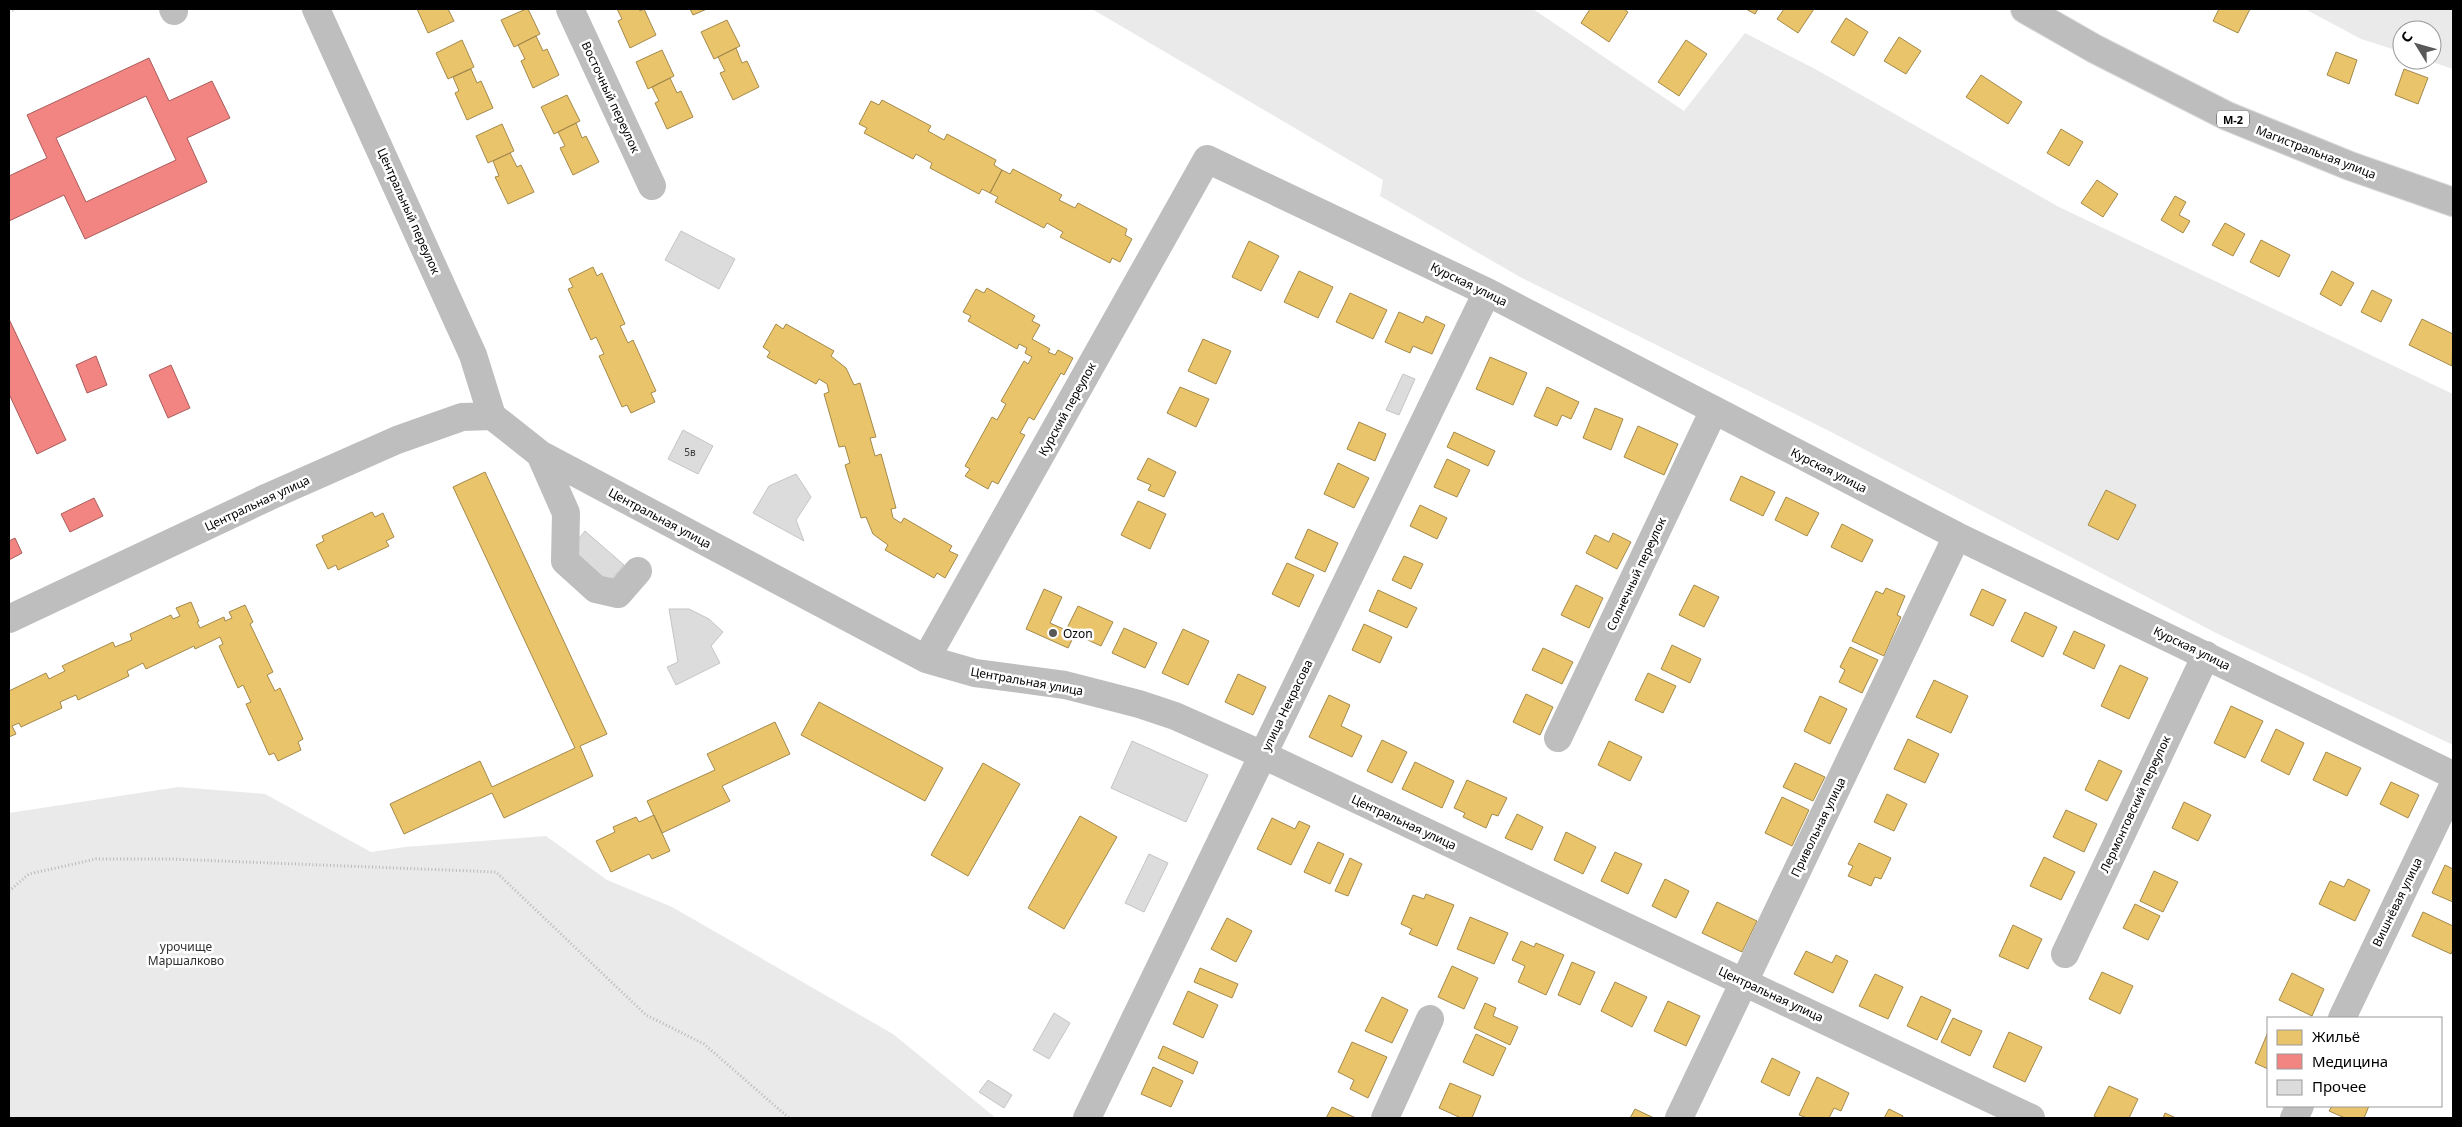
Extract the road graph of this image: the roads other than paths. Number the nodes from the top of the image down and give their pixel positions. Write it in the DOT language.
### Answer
graph roads {
  1 [pos="316,9"];
  2 [pos="570,9"];
  3 [pos="2024,9"];
  4 [pos="2061,9"];
  5 [pos="1207,159"];
  6 [pos="2453,183"];
  7 [pos="652,186"];
  8 [pos="2453,202"];
  9 [pos="1487,292"];
  10 [pos="1714,410"];
  11 [pos="492,416"];
  12 [pos="540,454"];
  13 [pos="1957,536"];
  14 [pos="638,571"];
  15 [pos="9,619"];
  16 [pos="2206,655"];
  17 [pos="926,659"];
  18 [pos="1558,738"];
  19 [pos="1263,755"];
  20 [pos="2453,775"];
  21 [pos="2453,786"];
  22 [pos="2065,954"];
  23 [pos="1744,982"];
  24 [pos="2342,1017"];
  25 [pos="1430,1019"];
  26 [pos="1087,1118"];
  27 [pos="1385,1118"];
  28 [pos="1679,1118"];
  29 [pos="2031,1118"];
  1 -- 11 [label="street, Центральный переулок"];
  2 -- 7 [label="street, Восточный переулок"];
  3 -- 8 [label="highway, Магистральная улица / М-2"];
  4 -- 6 [label="highway, Магистральная улица / М-2"];
  5 -- 9 [label="street, Курская улица"];
  5 -- 17 [label="street, Курский переулок"];
  9 -- 10 [label="street, Курская улица"];
  9 -- 19 [label="street, улица Некрасова"];
  10 -- 13 [label="street, Курская улица"];
  10 -- 18 [label="street, Солнечный переулок"];
  11 -- 12 [label="street, Центральная улица"];
  11 -- 15 [label="street, Центральная улица"];
  12 -- 14 [label="street"];
  12 -- 17 [label="street, Центральная улица"];
  13 -- 16 [label="street, Курская улица"];
  13 -- 23 [label="street, Привольная улица"];
  16 -- 20 [label="street, Курская улица"];
  16 -- 22 [label="street, Лермонтовский переулок"];
  17 -- 19 [label="street, Центральная улица"];
  19 -- 23 [label="street, Центральная улица"];
  19 -- 26 [label="street, улица Некрасова"];
  21 -- 24 [label="street, Вишнёвая улица"];
  23 -- 28 [label="street, Привольная улица"];
  23 -- 29 [label="street, Центральная улица"];
  25 -- 27 [label="street"];
}
